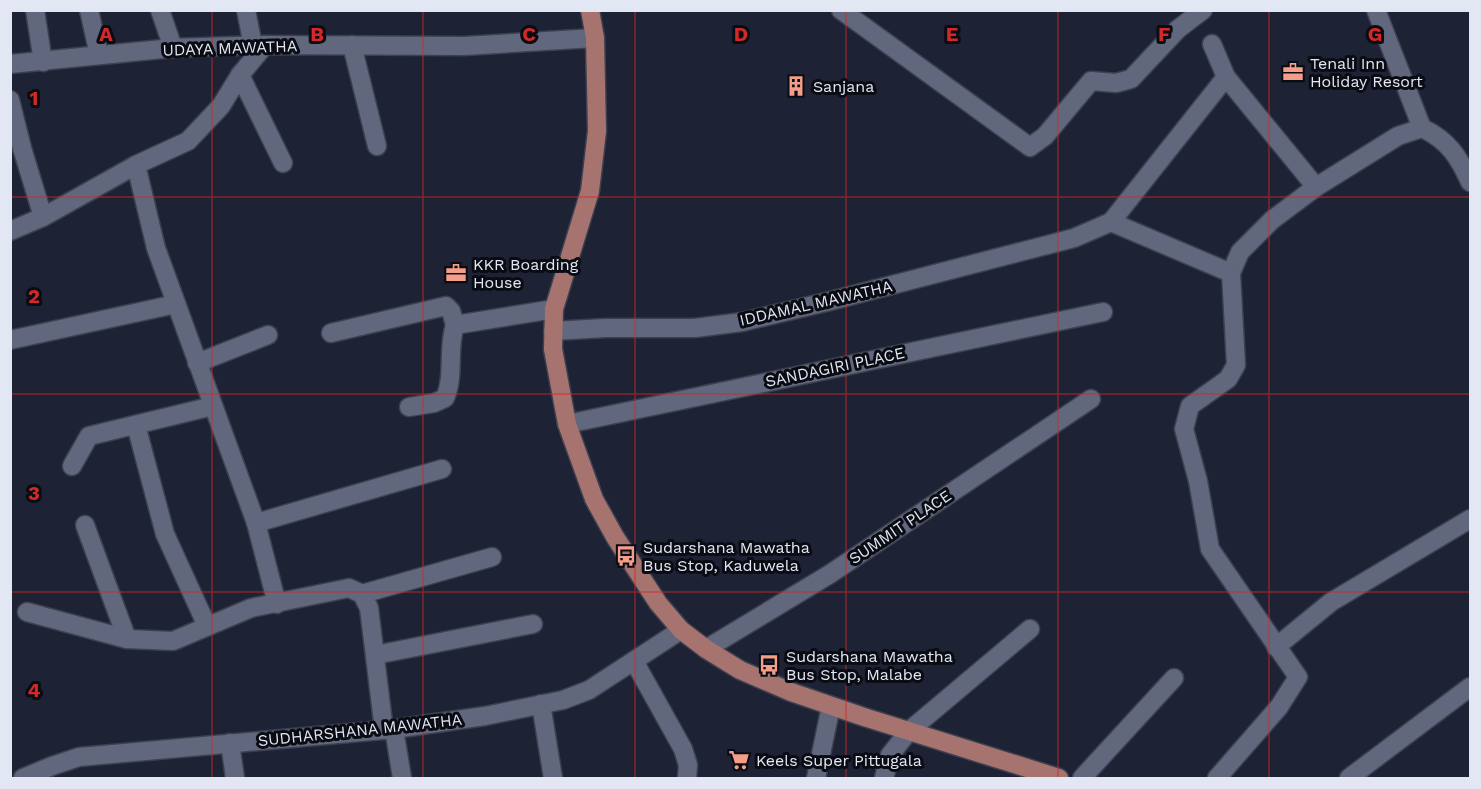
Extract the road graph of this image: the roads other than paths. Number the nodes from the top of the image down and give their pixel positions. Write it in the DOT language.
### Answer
graph roads {
  1 [pos="35,10"];
  2 [pos="89,10"];
  3 [pos="160,10"];
  4 [pos="246,10"];
  5 [pos="591,10"];
  6 [pos="841,10"];
  7 [pos="1203,10"];
  8 [pos="1376,10"];
  9 [pos="595,38"];
  10 [pos="1212,44"];
  11 [pos="259,45"];
  12 [pos="352,45"];
  13 [pos="173,48"];
  14 [pos="99,55"];
  15 [pos="43,62"];
  16 [pos="10,64"];
  17 [pos="240,75"];
  18 [pos="1226,77"];
  19 [pos="10,100"];
  20 [pos="1422,128"];
  21 [pos="377,146"];
  22 [pos="283,163"];
  23 [pos="136,165"];
  24 [pos="1470,182"];
  25 [pos="1316,187"];
  26 [pos="43,217"];
  27 [pos="1111,222"];
  28 [pos="10,231"];
  29 [pos="1231,273"];
  30 [pos="176,304"];
  31 [pos="554,309"];
  32 [pos="1102,312"];
  33 [pos="455,325"];
  34 [pos="553,331"];
  35 [pos="332,333"];
  36 [pos="268,335"];
  37 [pos="10,340"];
  38 [pos="197,363"];
  39 [pos="1091,399"];
  40 [pos="213,406"];
  41 [pos="409,407"];
  42 [pos="567,424"];
  43 [pos="136,425"];
  44 [pos="72,465"];
  45 [pos="442,469"];
  46 [pos="1470,519"];
  47 [pos="256,523"];
  48 [pos="85,525"];
  49 [pos="492,557"];
  50 [pos="362,594"];
  51 [pos="277,604"];
  52 [pos="27,612"];
  53 [pos="533,624"];
  54 [pos="207,626"];
  55 [pos="1030,629"];
  56 [pos="681,630"];
  57 [pos="127,639"];
  58 [pos="1276,647"];
  59 [pos="706,649"];
  60 [pos="375,655"];
  61 [pos="634,661"];
  62 [pos="1174,678"];
  63 [pos="1470,687"];
  64 [pos="541,704"];
  65 [pos="831,706"];
  66 [pos="389,730"];
  67 [pos="909,731"];
  68 [pos="230,743"];
  69 [pos="22,778"];
  70 [pos="236,778"];
  71 [pos="402,778"];
  72 [pos="553,778"];
  73 [pos="687,778"];
  74 [pos="816,778"];
  75 [pos="884,778"];
  76 [pos="1059,778"];
  77 [pos="1082,778"];
  78 [pos="1217,778"];
  79 [pos="1349,778"];
  1 -- 15 [label="street"];
  2 -- 14 [label="street"];
  3 -- 13 [label="street"];
  4 -- 11 [label="street"];
  5 -- 9 [label="main road"];
  6 -- 7 [label="street"];
  8 -- 20 [label="street"];
  9 -- 12 [label="street, UDAYA MAWATHA"];
  9 -- 31 [label="main road"];
  10 -- 18 [label="street"];
  11 -- 12 [label="street, UDAYA MAWATHA"];
  11 -- 13 [label="street, UDAYA MAWATHA"];
  11 -- 17 [label="street"];
  12 -- 21 [label="street"];
  13 -- 14 [label="street, UDAYA MAWATHA"];
  14 -- 15 [label="street, UDAYA MAWATHA"];
  15 -- 16 [label="street, UDAYA MAWATHA"];
  17 -- 22 [label="street"];
  17 -- 23 [label="street"];
  18 -- 25 [label="street"];
  18 -- 27 [label="street"];
  19 -- 26 [label="street"];
  20 -- 24 [label="street"];
  20 -- 25 [label="street"];
  23 -- 26 [label="street"];
  23 -- 30 [label="street"];
  25 -- 29 [label="street"];
  26 -- 28 [label="street"];
  27 -- 29 [label="street"];
  27 -- 34 [label="street, IDDAMAL MAWATHA"];
  29 -- 58 [label="street"];
  30 -- 37 [label="street"];
  30 -- 38 [label="street"];
  31 -- 33 [label="street"];
  31 -- 34 [label="main road"];
  32 -- 42 [label="street, SANDAGIRI PLACE"];
  33 -- 35 [label="street"];
  33 -- 41 [label="street"];
  34 -- 42 [label="main road"];
  36 -- 38 [label="street"];
  38 -- 40 [label="street"];
  39 -- 59 [label="street, SUMMIT PLACE"];
  40 -- 43 [label="street"];
  40 -- 47 [label="street"];
  42 -- 56 [label="main road"];
  43 -- 44 [label="street"];
  43 -- 54 [label="street"];
  45 -- 47 [label="street"];
  46 -- 58 [label="street"];
  47 -- 51 [label="street"];
  48 -- 57 [label="street"];
  49 -- 50 [label="street"];
  50 -- 51 [label="street"];
  50 -- 60 [label="street"];
  51 -- 54 [label="street"];
  52 -- 57 [label="street"];
  53 -- 60 [label="street"];
  54 -- 57 [label="street"];
  55 -- 67 [label="street"];
  56 -- 59 [label="main road"];
  56 -- 61 [label="street, SUDHARSHANA MAWATHA"];
  58 -- 78 [label="street"];
  59 -- 65 [label="main road"];
  60 -- 66 [label="street"];
  61 -- 64 [label="street, SUDHARSHANA MAWATHA"];
  61 -- 73 [label="street"];
  62 -- 77 [label="street"];
  63 -- 79 [label="street"];
  64 -- 66 [label="street, SUDHARSHANA MAWATHA"];
  64 -- 72 [label="street"];
  65 -- 67 [label="main road"];
  65 -- 74 [label="street"];
  66 -- 68 [label="street, SUDHARSHANA MAWATHA"];
  66 -- 71 [label="street"];
  67 -- 75 [label="street"];
  67 -- 76 [label="main road"];
  68 -- 69 [label="street, SUDHARSHANA MAWATHA"];
  68 -- 70 [label="street"];
}
